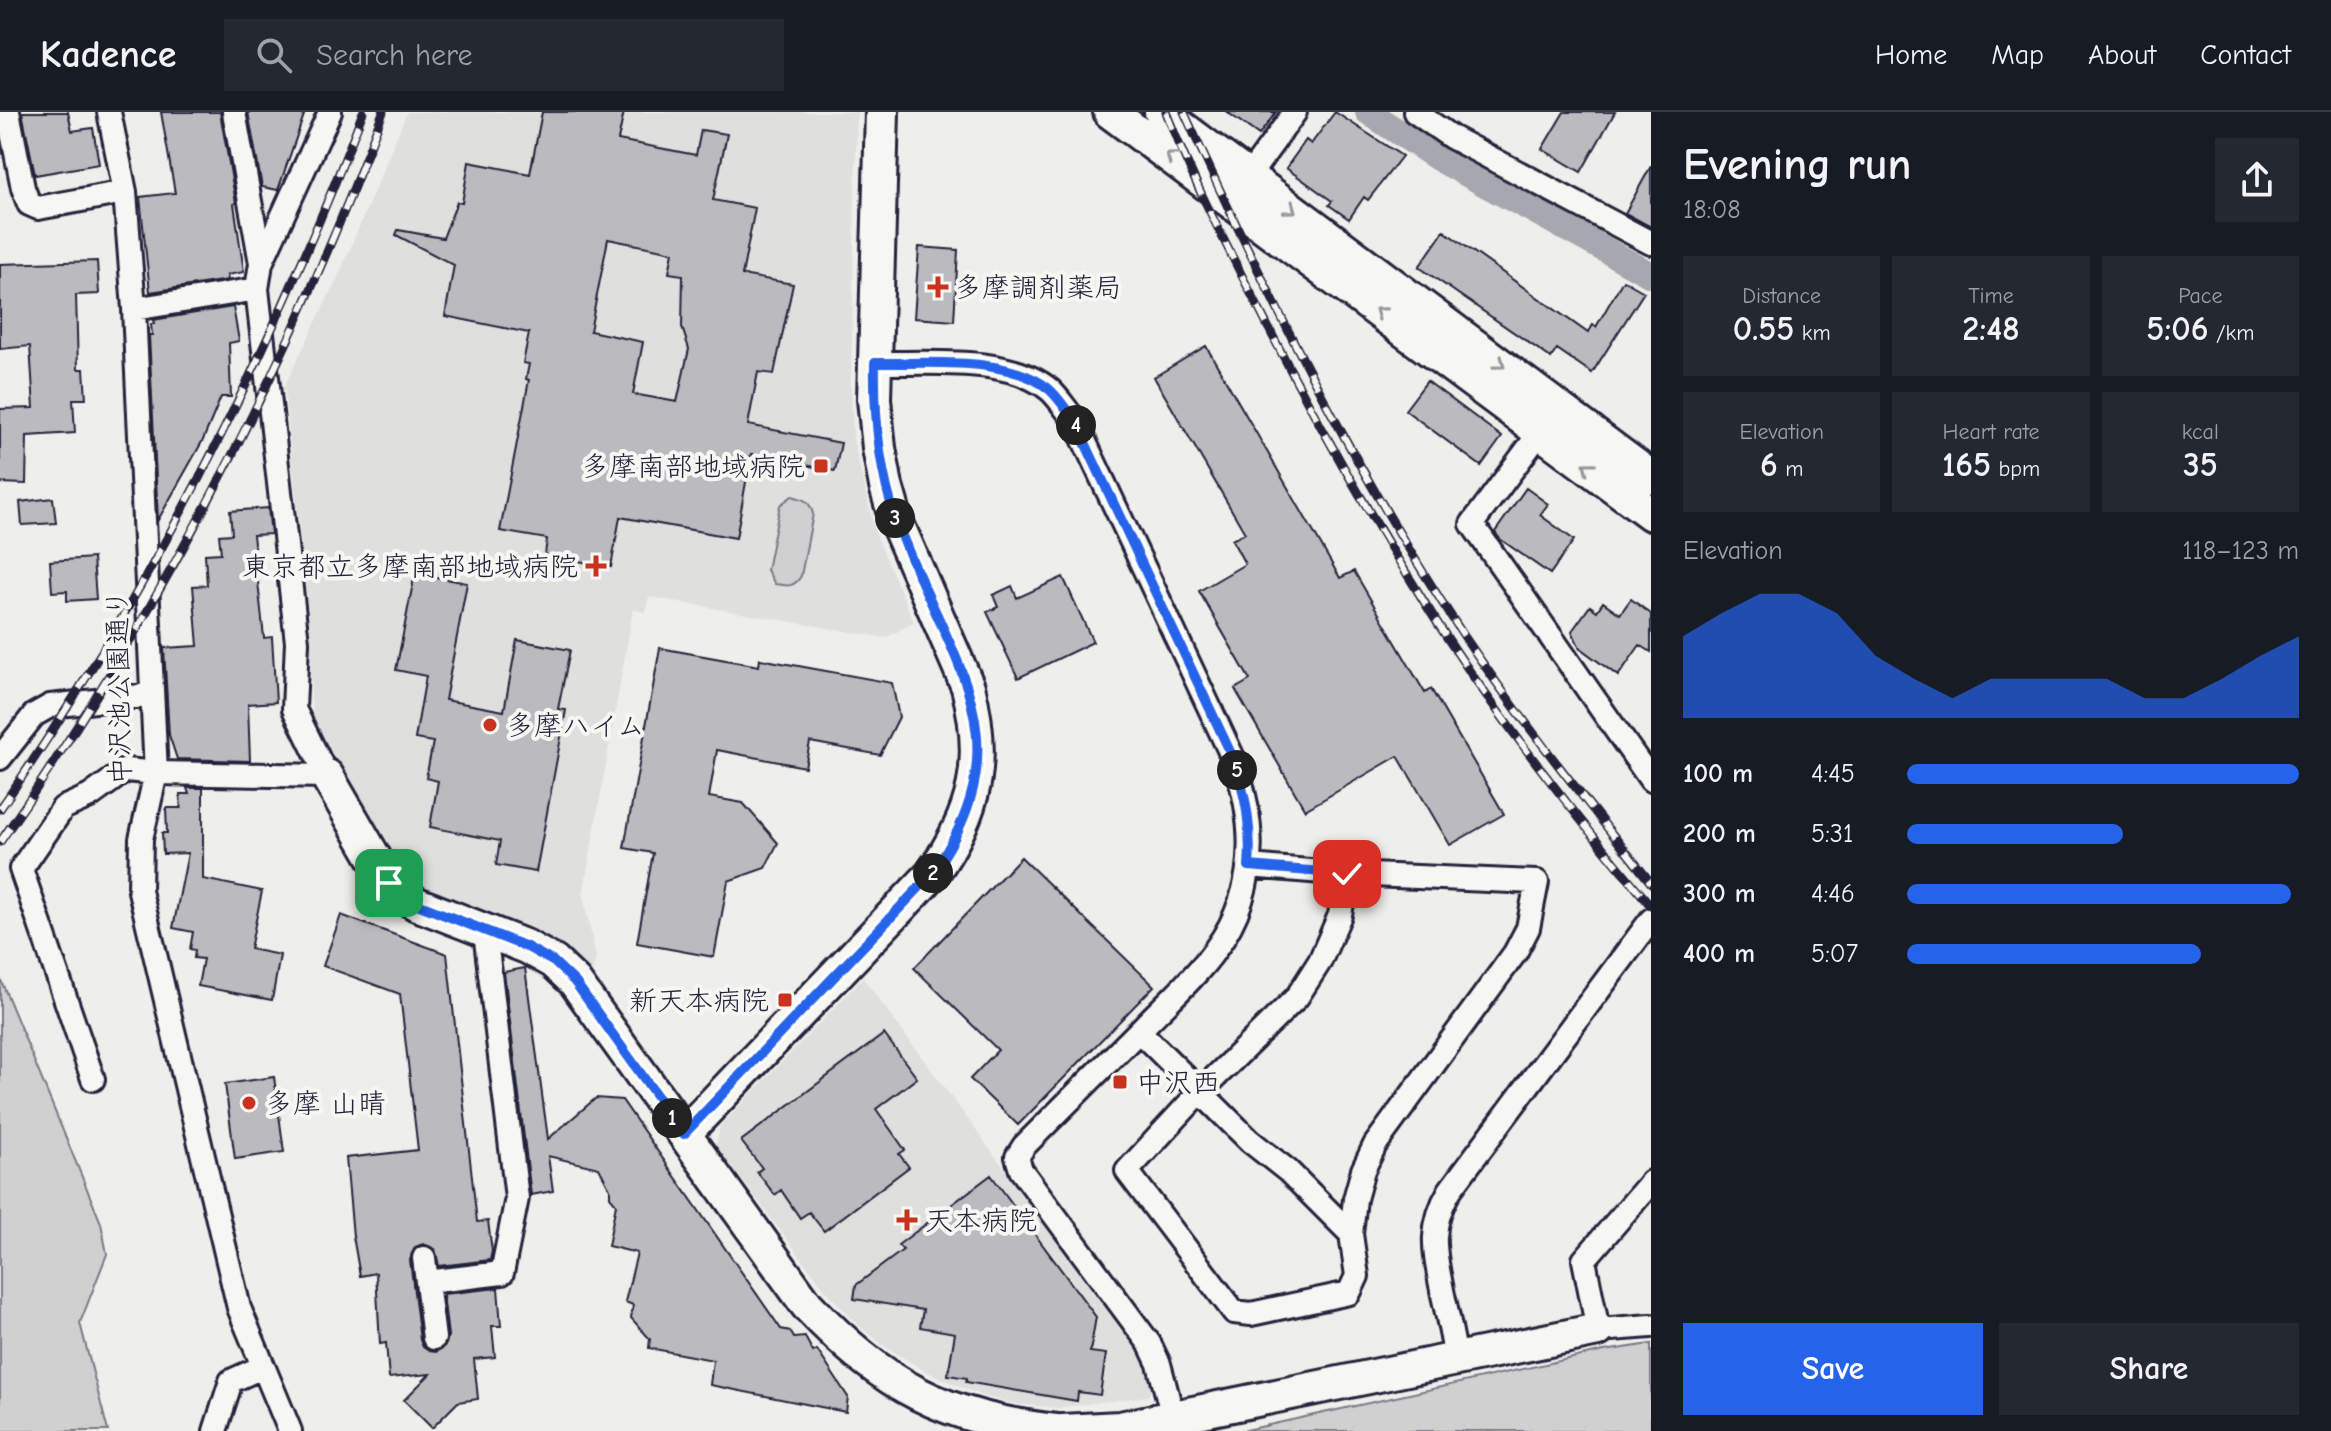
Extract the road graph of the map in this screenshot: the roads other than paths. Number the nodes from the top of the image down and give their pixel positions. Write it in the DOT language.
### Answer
graph roads {
  1 [pos="8,112"];
  2 [pos="109,112"];
  3 [pos="234,112"];
  4 [pos="330,112"];
  5 [pos="882,112"];
  6 [pos="1110,112"];
  7 [pos="1161,112"];
  8 [pos="1295,112"];
  9 [pos="1415,112"];
  10 [pos="1248,177"];
  11 [pos="125,192"];
  12 [pos="1651,243"];
  13 [pos="261,263"];
  14 [pos="257,289"];
  15 [pos="134,309"];
  16 [pos="875,363"];
  17 [pos="1541,431"];
  18 [pos="1651,477"];
  19 [pos="1651,514"];
  20 [pos="150,695"];
  21 [pos="0,758"];
  22 [pos="156,773"];
  23 [pos="327,776"];
  24 [pos="1651,780"];
  25 [pos="1249,866"];
  26 [pos="1347,874"];
  27 [pos="1651,920"];
  28 [pos="485,932"];
  29 [pos="1139,1031"];
  30 [pos="93,1079"];
  31 [pos="1200,1092"];
  32 [pos="684,1134"];
  33 [pos="1651,1182"];
  34 [pos="1351,1234"];
  35 [pos="424,1258"];
  36 [pos="427,1282"];
  37 [pos="1651,1326"];
  38 [pos="1598,1330"];
  39 [pos="434,1338"];
  40 [pos="1456,1358"];
  41 [pos="262,1367"];
  42 [pos="1173,1417"];
  43 [pos="215,1431"];
  44 [pos="290,1431"];
  45 [pos="1059,1431"];
  1 -- 11 [label="street"];
  2 -- 11 [label="street, 中沢池公園通り"];
  3 -- 13 [label="street"];
  4 -- 13 [label="street"];
  5 -- 16 [label="street"];
  17 -- 6 [label="street, one-way"];
  7 -- 10 [label="street"];
  8 -- 10 [label="street"];
  9 -- 12 [label="street"];
  10 -- 18 [label="street, one-way"];
  11 -- 15 [label="street, 中沢池公園通り"];
  13 -- 14 [label="street"];
  14 -- 15 [label="street"];
  14 -- 23 [label="street"];
  15 -- 20 [label="street, 中沢池公園通り"];
  16 -- 25 [label="street"];
  16 -- 32 [label="street"];
  19 -- 17 [label="street, one-way"];
  17 -- 24 [label="street"];
  20 -- 21 [label="street"];
  20 -- 22 [label="street, 中沢池公園通り"];
  22 -- 23 [label="street"];
  22 -- 30 [label="street"];
  22 -- 41 [label="street, 中沢池公園通り"];
  23 -- 28 [label="street"];
  25 -- 26 [label="street"];
  25 -- 29 [label="street"];
  26 -- 31 [label="street"];
  26 -- 34 [label="street"];
  27 -- 40 [label="street"];
  28 -- 32 [label="street"];
  28 -- 36 [label="street"];
  29 -- 31 [label="street"];
  29 -- 42 [label="street"];
  31 -- 34 [label="street"];
  31 -- 34 [label="street"];
  32 -- 45 [label="street"];
  33 -- 38 [label="street"];
  35 -- 36 [label="street"];
  36 -- 39 [label="street"];
  37 -- 38 [label="street"];
  38 -- 40 [label="street"];
  40 -- 42 [label="street"];
  41 -- 43 [label="street"];
  41 -- 44 [label="street, 中沢池公園通り"];
  42 -- 45 [label="street"];
}
